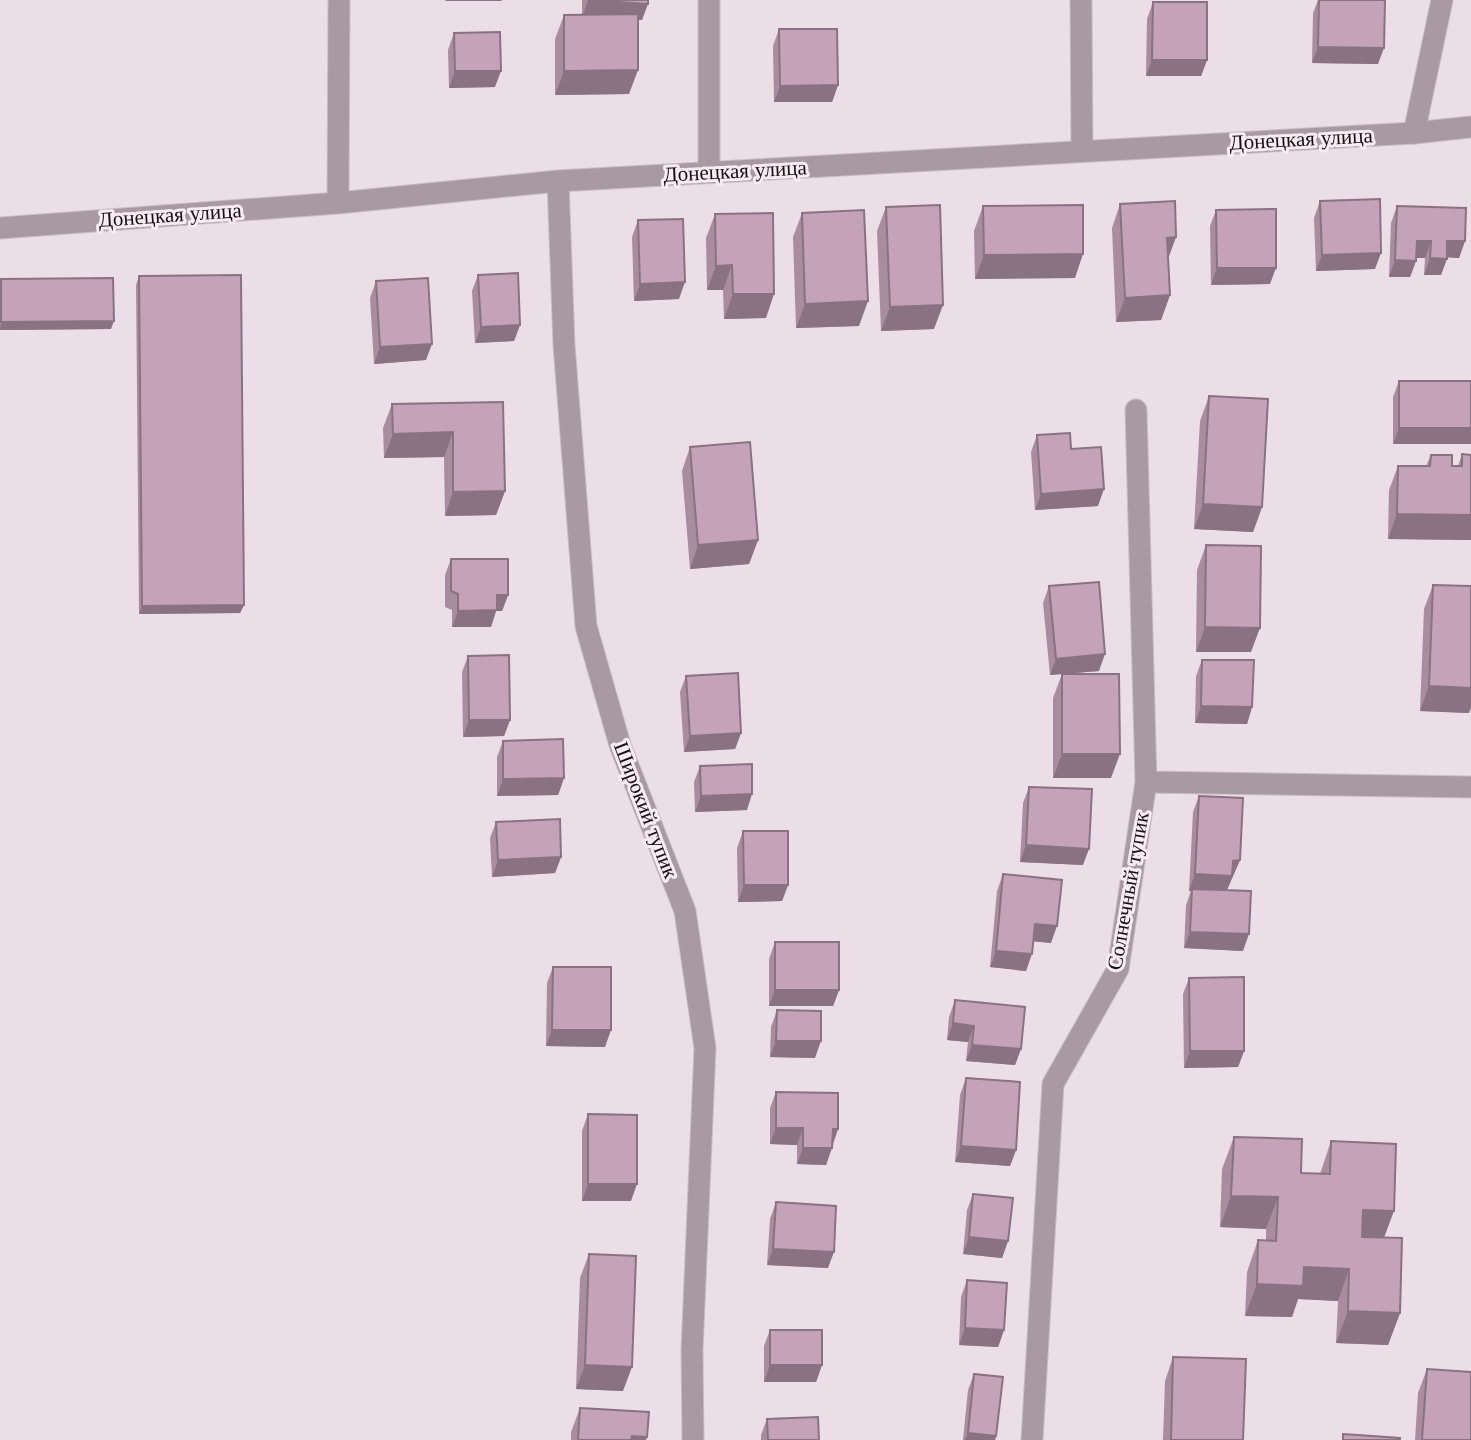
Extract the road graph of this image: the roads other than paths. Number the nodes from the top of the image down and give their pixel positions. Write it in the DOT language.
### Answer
graph roads {
  1 [pos="339,0"];
  2 [pos="709,0"];
  3 [pos="1081,0"];
  4 [pos="1442,0"];
  5 [pos="1471,127"];
  6 [pos="1414,133"];
  7 [pos="1082,150"];
  8 [pos="709,172"];
  9 [pos="558,181"];
  10 [pos="338,203"];
  11 [pos="0,228"];
  12 [pos="1136,410"];
  13 [pos="1146,782"];
  14 [pos="1471,787"];
  15 [pos="694,1440"];
  16 [pos="1032,1440"];
  1 -- 10 [label="street"];
  2 -- 8 [label="street"];
  3 -- 7 [label="street"];
  4 -- 6 [label="street"];
  5 -- 6 [label="street, Донецкая улица"];
  6 -- 7 [label="street, Донецкая улица"];
  7 -- 8 [label="street, Донецкая улица"];
  8 -- 9 [label="street, Донецкая улица"];
  9 -- 10 [label="street, Донецкая улица"];
  9 -- 15 [label="street, Широкий тупик"];
  10 -- 11 [label="street, Донецкая улица"];
  12 -- 13 [label="street, Солнечный тупик"];
  13 -- 14 [label="street"];
  13 -- 16 [label="street, Солнечный тупик"];
}
